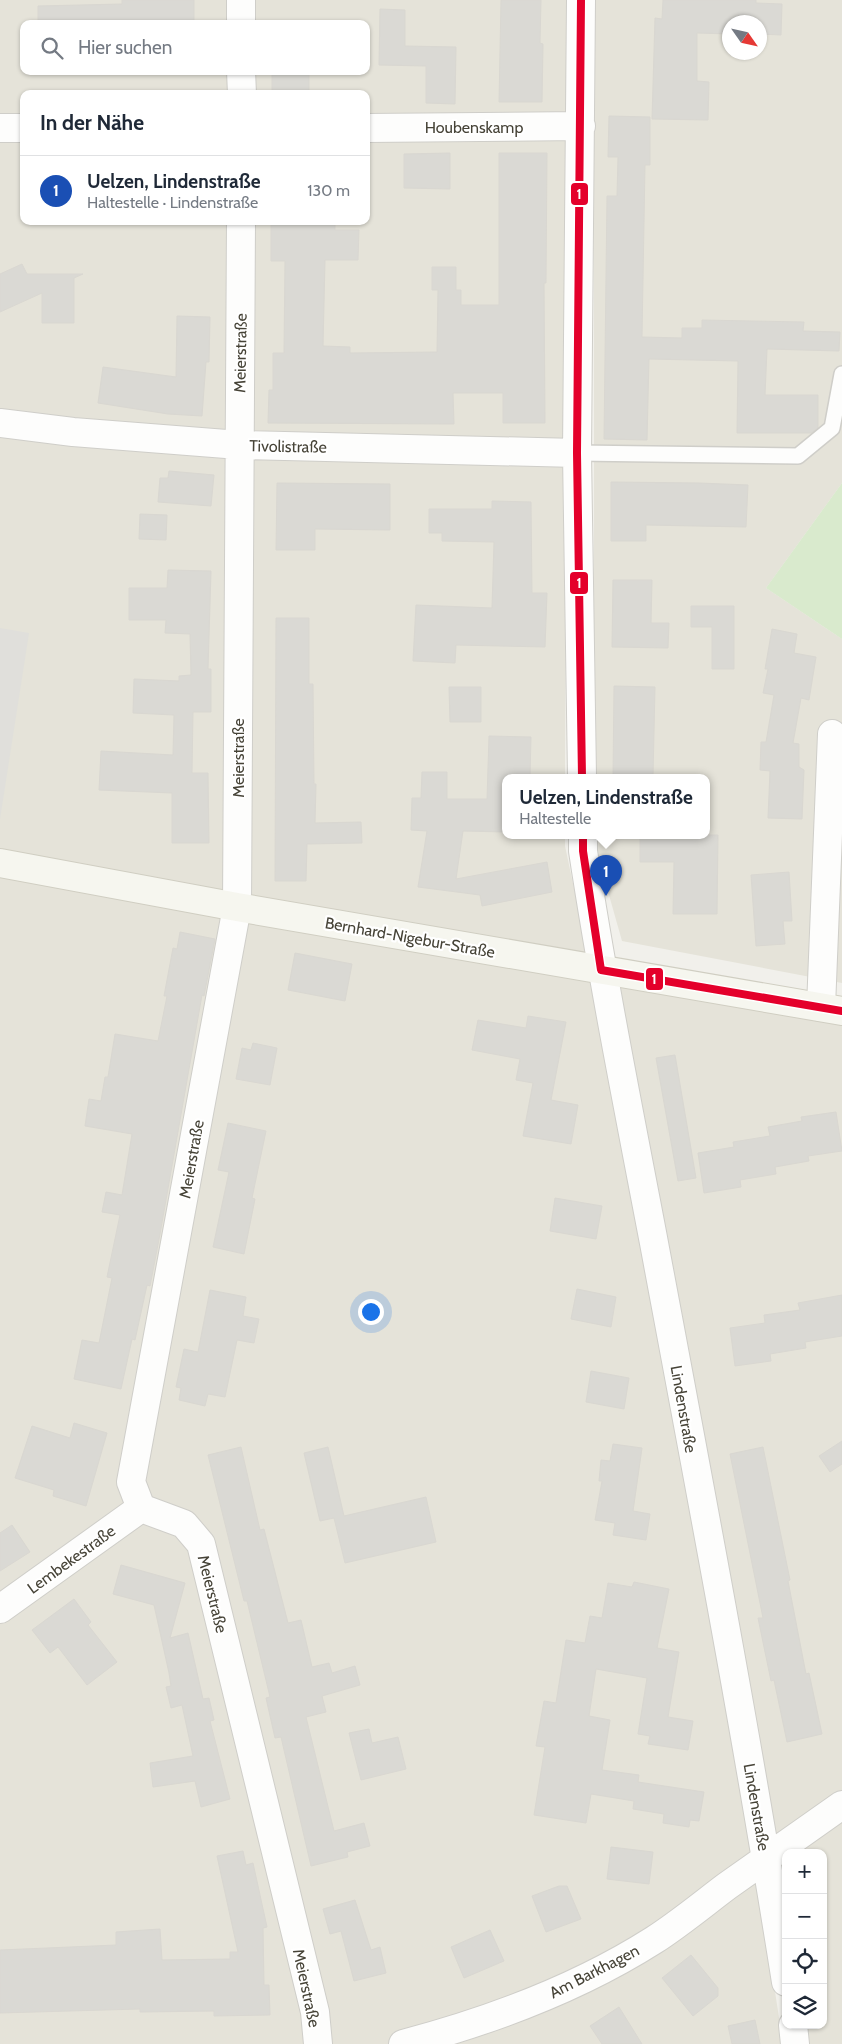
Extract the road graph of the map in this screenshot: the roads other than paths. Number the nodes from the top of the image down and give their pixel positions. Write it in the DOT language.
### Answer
graph roads {
  1 [pos="241,0"];
  2 [pos="581,0"];
  3 [pos="241,20"];
  4 [pos="241,75"];
  5 [pos="242,90"];
  6 [pos="581,126"];
  7 [pos="0,128"];
  8 [pos="20,128"];
  9 [pos="370,128"];
  10 [pos="241,225"];
  11 [pos="842,374"];
  12 [pos="0,423"];
  13 [pos="239,445"];
  14 [pos="577,453"];
  15 [pos="832,734"];
  16 [pos="582,774"];
  17 [pos="582,839"];
  18 [pos="0,863"];
  19 [pos="237,908"];
  20 [pos="601,970"];
  21 [pos="832,1009"];
  22 [pos="141,1508"];
  23 [pos="0,1610"];
  24 [pos="842,1805"];
  25 [pos="766,1858"];
  26 [pos="782,1957"];
  27 [pos="793,2029"];
  28 [pos="318,2044"];
  29 [pos="402,2044"];
  30 [pos="796,2044"];
  1 -- 3 [label="street"];
  2 -- 6 [label="street"];
  4 -- 5 [label="street"];
  6 -- 9 [label="street, Houbenskamp"];
  6 -- 14 [label="street"];
  7 -- 8 [label="street"];
  10 -- 13 [label="street, Meierstraße"];
  11 -- 14 [label="lane"];
  12 -- 13 [label="street, Tivolistraße"];
  13 -- 14 [label="street, Tivolistraße"];
  13 -- 19 [label="street, Meierstraße"];
  14 -- 16 [label="street"];
  15 -- 21 [label="street, Bernhard-Nigebur-Straße"];
  17 -- 20 [label="street, Lindenstraße"];
  18 -- 19 [label="main road, Bernhard-Nigebur-Straße"];
  19 -- 20 [label="main road, Bernhard-Nigebur-Straße"];
  19 -- 22 [label="street, Meierstraße"];
  20 -- 21 [label="main road, Bernhard-Nigebur-Straße"];
  20 -- 25 [label="street, Lindenstraße"];
  22 -- 23 [label="street, Lembekestraße"];
  22 -- 28 [label="street, Meierstraße"];
  24 -- 25 [label="street, Am Barkhagen"];
  25 -- 26 [label="street, Lindenstraße"];
  25 -- 29 [label="street, Am Barkhagen"];
  27 -- 30 [label="street"];
}
